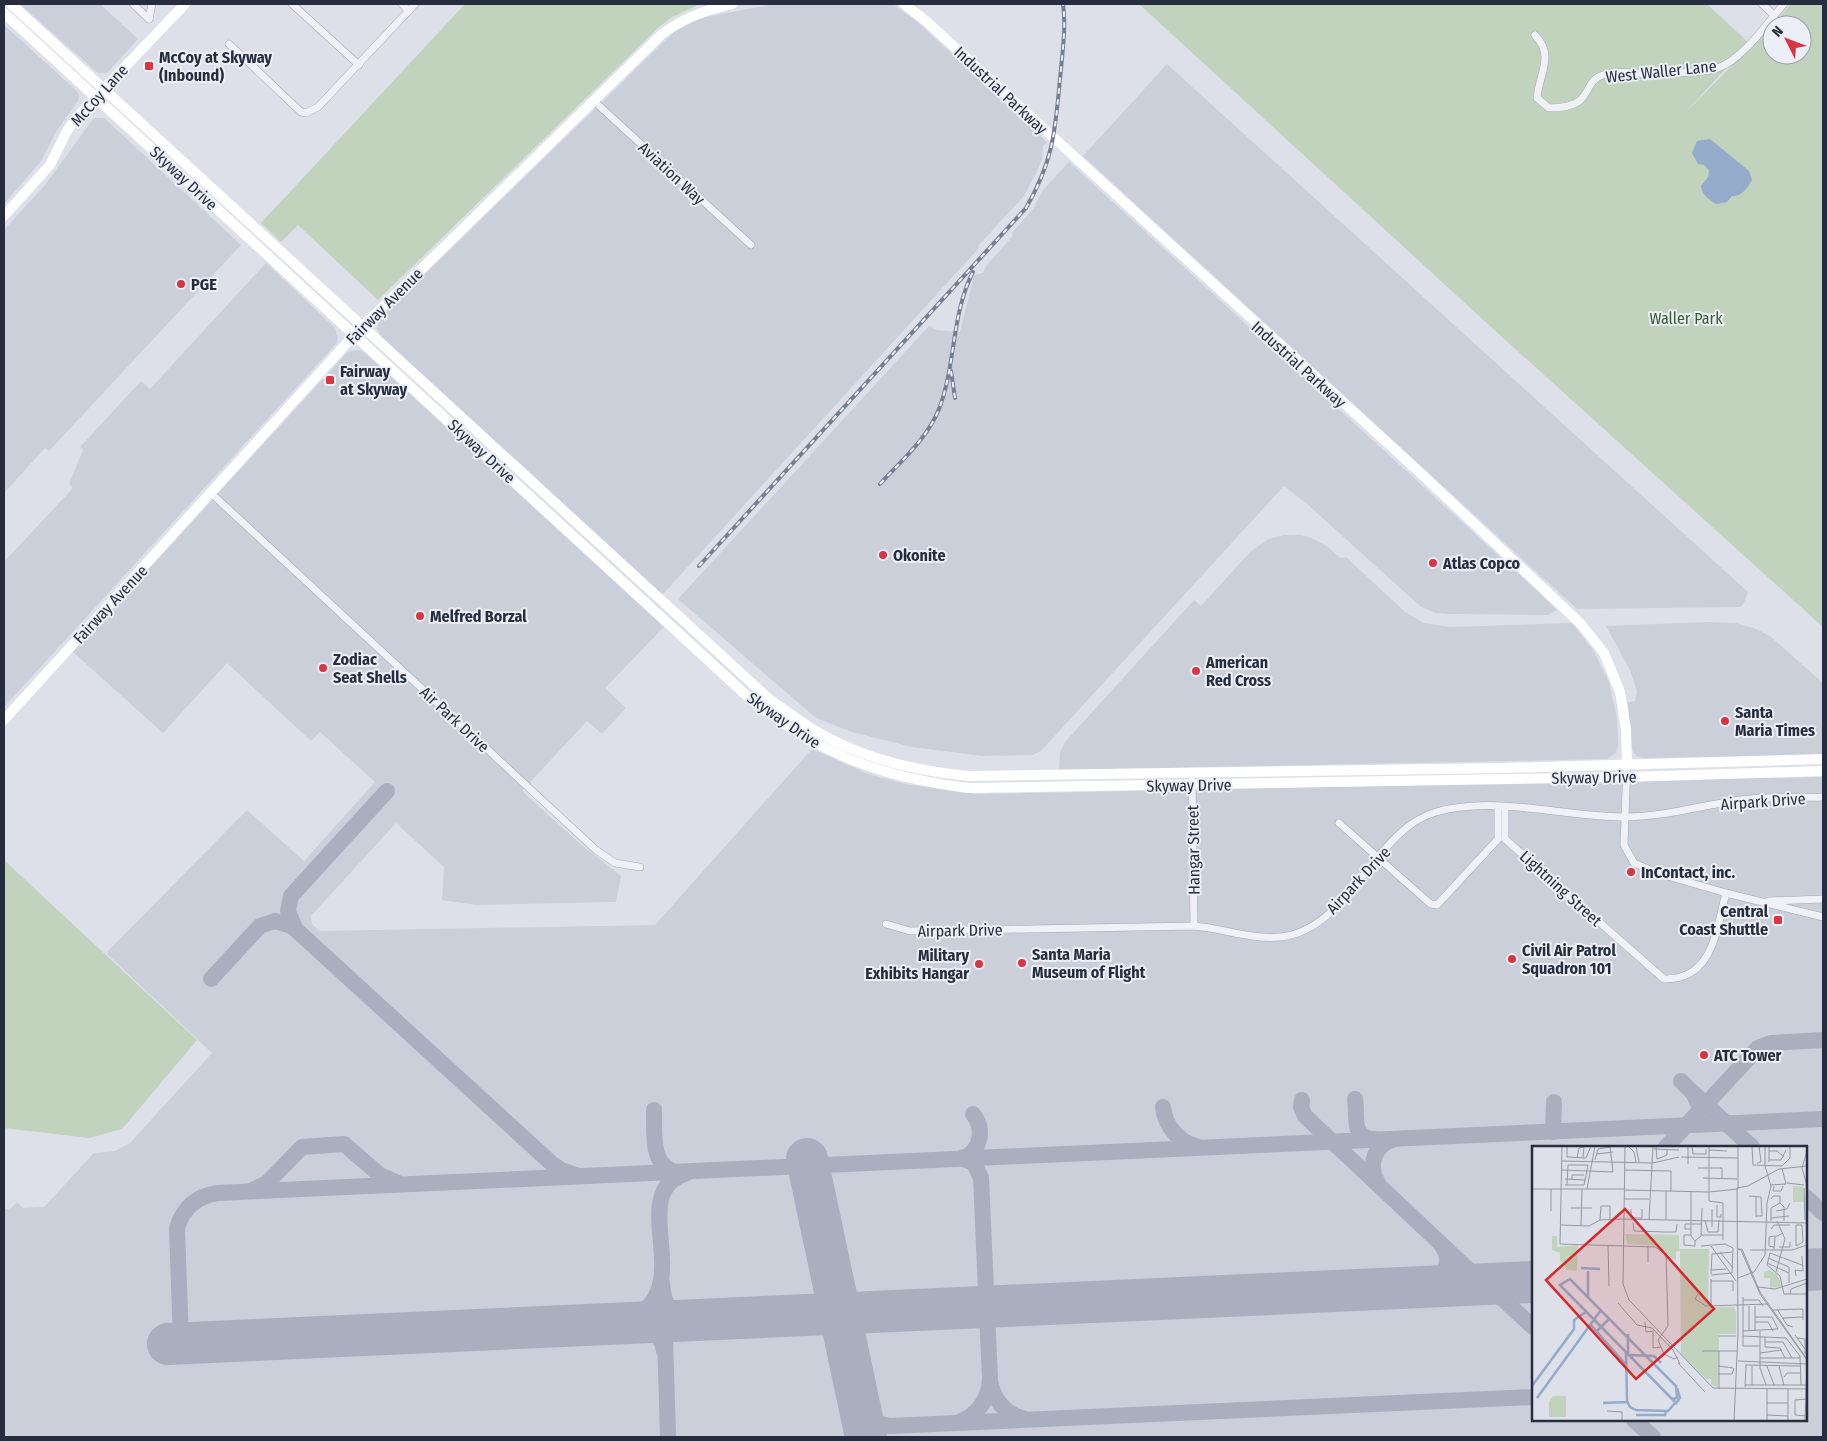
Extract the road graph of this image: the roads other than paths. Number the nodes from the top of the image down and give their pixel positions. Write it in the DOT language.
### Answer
graph roads {
  1 [pos="11,4"];
  2 [pos="133,4"];
  3 [pos="152,4"];
  4 [pos="185,4"];
  5 [pos="292,4"];
  6 [pos="402,4"];
  7 [pos="415,4"];
  8 [pos="732,4"];
  9 [pos="904,4"];
  10 [pos="1762,4"];
  11 [pos="1784,4"];
  12 [pos="409,10"];
  13 [pos="4,13"];
  14 [pos="1774,15"];
  15 [pos="1762,29"];
  16 [pos="1536,35"];
  17 [pos="229,44"];
  18 [pos="359,65"];
  19 [pos="104,89"];
  20 [pos="96,97"];
  21 [pos="594,101"];
  22 [pos="4,216"];
  23 [pos="751,245"];
  24 [pos="359,331"];
  25 [pos="212,494"];
  26 [pos="4,720"];
  27 [pos="1823,759"];
  28 [pos="1627,763"];
  29 [pos="1823,771"];
  30 [pos="1627,777"];
  31 [pos="1192,779"];
  32 [pos="1823,797"];
  33 [pos="1502,807"];
  34 [pos="1624,817"];
  35 [pos="1339,823"];
  36 [pos="1502,839"];
  37 [pos="1378,859"];
  38 [pos="640,866"];
  39 [pos="1726,893"];
  40 [pos="1823,899"];
  41 [pos="1760,902"];
  42 [pos="1823,917"];
  43 [pos="886,924"];
  44 [pos="1194,926"];
  1 -- 19 [label="main road, Skyway Drive"];
  2 -- 3 [label="street"];
  4 -- 19 [label="main road, McCoy Lane"];
  5 -- 18 [label="street"];
  6 -- 12 [label="street"];
  7 -- 12 [label="street"];
  8 -- 21 [label="main road, Fairway Avenue"];
  9 -- 28 [label="main road, Industrial Parkway"];
  10 -- 14 [label="street"];
  11 -- 14 [label="street, West Waller Lane"];
  12 -- 18 [label="street"];
  13 -- 20 [label="main road, Skyway Drive"];
  15 -- 16 [label="street, West Waller Lane"];
  17 -- 18 [label="street"];
  19 -- 20 [label="main road, McCoy Lane"];
  19 -- 24 [label="main road, Skyway Drive"];
  20 -- 22 [label="main road, McCoy Lane"];
  20 -- 24 [label="main road, Skyway Drive"];
  21 -- 23 [label="street, Aviation Way"];
  21 -- 24 [label="main road, Fairway Avenue"];
  24 -- 25 [label="main road, Fairway Avenue"];
  24 -- 31 [label="main road, Skyway Drive"];
  25 -- 26 [label="main road, Fairway Avenue"];
  25 -- 38 [label="street, Air Park Drive"];
  27 -- 28 [label="main road, Skyway Drive"];
  28 -- 30 [label="street"];
  28 -- 31 [label="main road, Skyway Drive"];
  29 -- 30 [label="main road, Skyway Drive"];
  30 -- 31 [label="main road, Skyway Drive"];
  30 -- 34 [label="street"];
  31 -- 44 [label="street, Hangar Street"];
  32 -- 34 [label="street, Airpark Drive"];
  33 -- 34 [label="street, Airpark Drive"];
  33 -- 36 [label="street"];
  33 -- 37 [label="street, Airpark Drive"];
  34 -- 39 [label="street"];
  35 -- 37 [label="street"];
  36 -- 37 [label="street"];
  36 -- 39 [label="street, Lightning Street"];
  37 -- 44 [label="street, Airpark Drive"];
  39 -- 41 [label="street"];
  40 -- 41 [label="street"];
  41 -- 42 [label="street"];
  43 -- 44 [label="street, Airpark Drive"];
}
